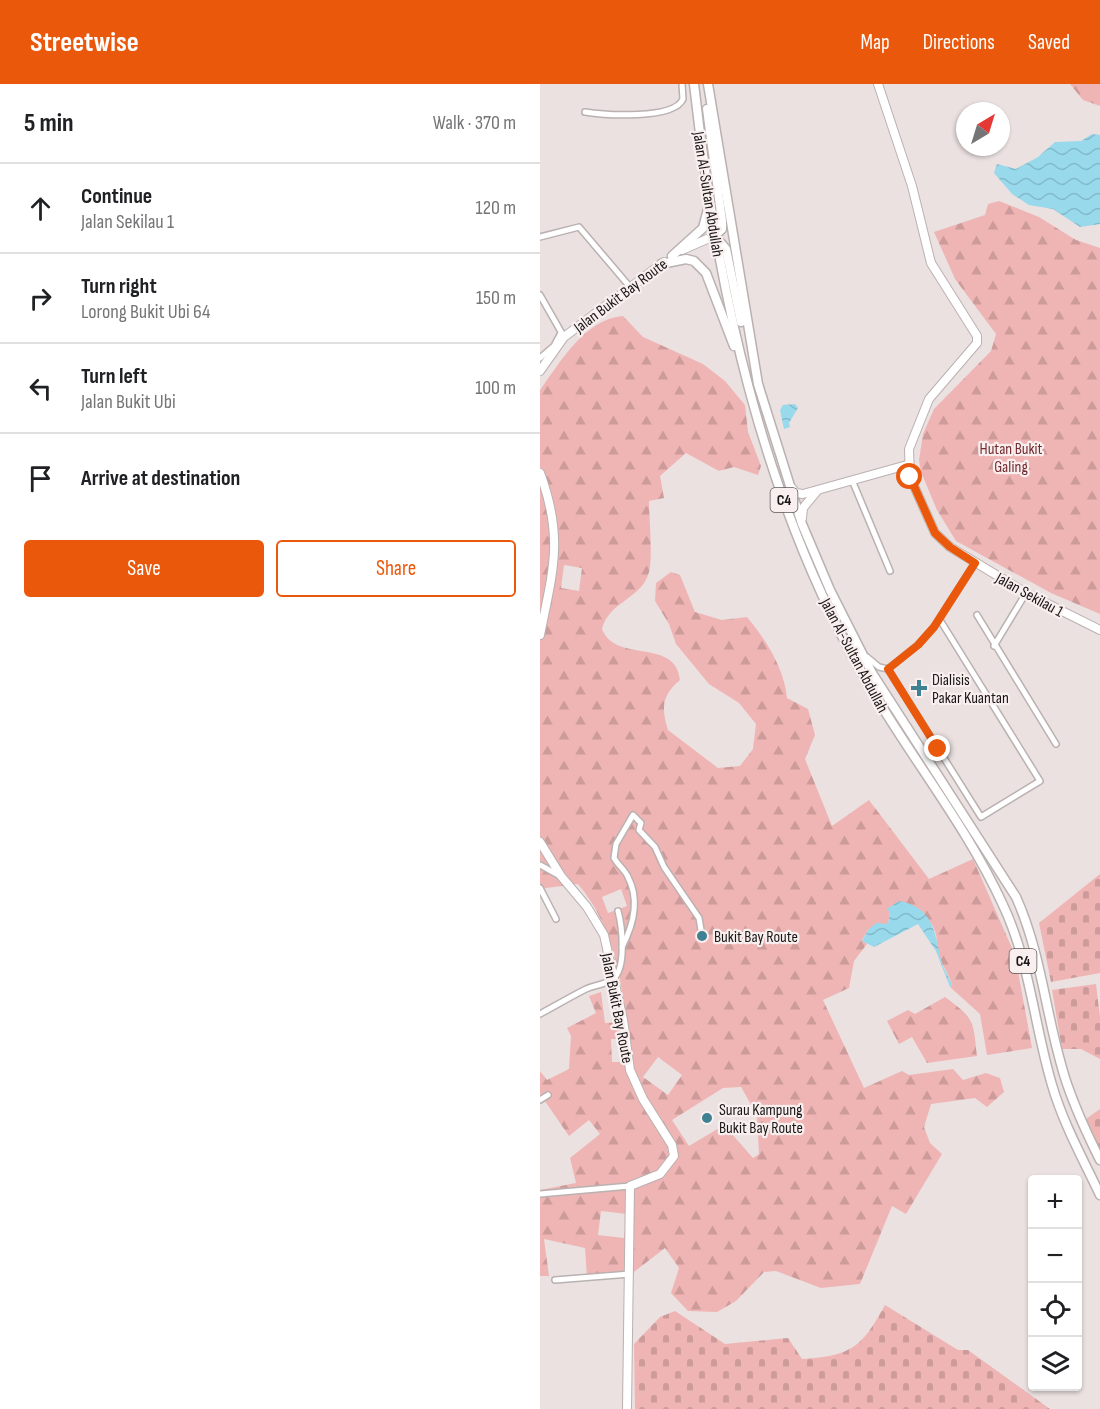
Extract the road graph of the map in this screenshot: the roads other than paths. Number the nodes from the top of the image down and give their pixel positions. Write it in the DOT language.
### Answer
graph roads {
  1 [pos="682,84"];
  2 [pos="694,84"];
  3 [pos="707,84"];
  4 [pos="878,84"];
  5 [pos="585,112"];
  6 [pos="710,203"];
  7 [pos="714,236"];
  8 [pos="540,237"];
  9 [pos="672,256"];
  10 [pos="661,264"];
  11 [pos="630,288"];
  12 [pos="540,295"];
  13 [pos="563,335"];
  14 [pos="540,358"];
  15 [pos="540,371"];
  16 [pos="754,386"];
  17 [pos="907,465"];
  18 [pos="540,473"];
  19 [pos="852,480"];
  20 [pos="788,484"];
  21 [pos="818,490"];
  22 [pos="802,524"];
  23 [pos="975,563"];
  24 [pos="890,571"];
  25 [pos="1026,593"];
  26 [pos="977,615"];
  27 [pos="940,620"];
  28 [pos="1100,630"];
  29 [pos="540,635"];
  30 [pos="994,646"];
  31 [pos="861,650"];
  32 [pos="888,669"];
  33 [pos="1056,744"];
  34 [pos="540,842"];
  35 [pos="540,866"];
  36 [pos="561,876"];
  37 [pos="540,888"];
  38 [pos="618,911"];
  39 [pos="556,919"];
  40 [pos="702,936"];
  41 [pos="622,947"];
  42 [pos="614,978"];
  43 [pos="540,1014"];
  44 [pos="549,1095"];
  45 [pos="540,1100"];
  46 [pos="1100,1160"];
  47 [pos="630,1186"];
  48 [pos="540,1194"];
  49 [pos="1100,1195"];
  50 [pos="630,1274"];
  51 [pos="555,1280"];
  52 [pos="627,1409"];
  1 -- 5 [label="street"];
  2 -- 6 [label="main road, Jalan Al-Sultan Abdullah"];
  3 -- 7 [label="main road"];
  3 -- 16 [label="main road, Jalan Al-Sultan Abdullah / C4"];
  4 -- 17 [label="street"];
  6 -- 7 [label="main road, Jalan Al-Sultan Abdullah"];
  6 -- 9 [label="main road"];
  7 -- 9 [label="street, Jalan Bukit Bay Route"];
  7 -- 16 [label="main road"];
  8 -- 11 [label="street"];
  9 -- 10 [label="street, Jalan Bukit Bay Route"];
  10 -- 11 [label="street, Jalan Bukit Bay Route"];
  10 -- 16 [label="main road"];
  11 -- 13 [label="street, Jalan Bukit Bay Route"];
  12 -- 13 [label="street"];
  13 -- 14 [label="street"];
  13 -- 15 [label="street, Jalan Bukit Bay Route"];
  16 -- 20 [label="main road, Jalan Al-Sultan Abdullah / C4"];
  16 -- 49 [label="main road, Jalan Al-Sultan Abdullah / C4"];
  17 -- 19 [label="street"];
  17 -- 23 [label="street, Jalan Sekilau 1"];
  18 -- 29 [label="street"];
  19 -- 21 [label="street"];
  19 -- 24 [label="street"];
  20 -- 21 [label="street"];
  20 -- 22 [label="main road, Jalan Al-Sultan Abdullah / C4"];
  21 -- 22 [label="street"];
  22 -- 31 [label="main road, Jalan Al-Sultan Abdullah / C4"];
  23 -- 25 [label="street, Jalan Sekilau 1"];
  23 -- 27 [label="street"];
  25 -- 28 [label="street, Jalan Sekilau 1"];
  25 -- 30 [label="street"];
  26 -- 30 [label="street"];
  27 -- 32 [label="street"];
  27 -- 32 [label="street"];
  30 -- 33 [label="street"];
  31 -- 32 [label="street"];
  31 -- 46 [label="main road, Jalan Al-Sultan Abdullah / C4"];
  34 -- 36 [label="street, Jalan Bukit Bay Route"];
  35 -- 36 [label="street"];
  36 -- 42 [label="street, Jalan Bukit Bay Route"];
  37 -- 39 [label="street"];
  38 -- 41 [label="street"];
  40 -- 41 [label="street"];
  41 -- 42 [label="street"];
  42 -- 43 [label="street"];
  42 -- 47 [label="street, Jalan Bukit Bay Route"];
  44 -- 45 [label="street"];
  47 -- 48 [label="street"];
  47 -- 50 [label="street"];
  50 -- 51 [label="street"];
  50 -- 52 [label="street"];
}
